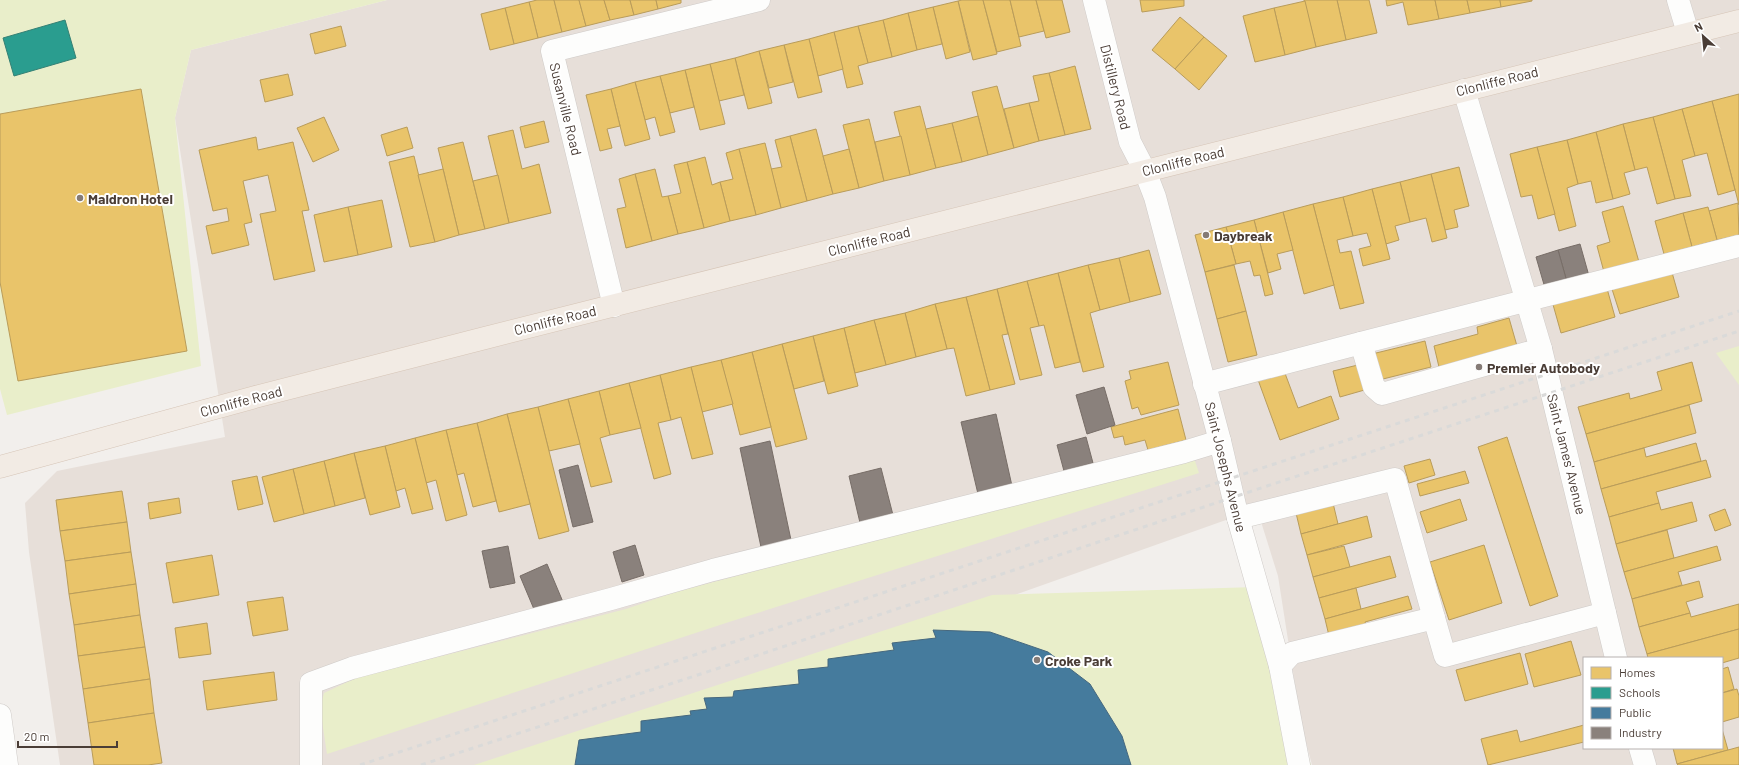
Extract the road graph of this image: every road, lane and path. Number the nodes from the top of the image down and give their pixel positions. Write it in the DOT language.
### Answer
graph roads {
  1 [pos="759,0"];
  2 [pos="1094,0"];
  3 [pos="1678,0"];
  4 [pos="1739,21"];
  5 [pos="1688,33"];
  6 [pos="1464,90"];
  7 [pos="1145,171"];
  8 [pos="1739,246"];
  9 [pos="1527,302"];
  10 [pos="614,306"];
  11 [pos="1361,343"];
  12 [pos="1541,349"];
  13 [pos="1204,384"];
  14 [pos="1220,441"];
  15 [pos="0,467"];
  16 [pos="1238,518"];
  17 [pos="1605,613"];
  18 [pos="1434,618"];
  19 [pos="1616,657"];
  20 [pos="1280,666"];
  21 [pos="0,715"];
  22 [pos="1640,749"];
  23 [pos="311,764"];
  24 [pos="7,765"];
  25 [pos="1299,765"];
  26 [pos="1645,765"];
  1 -- 10 [label="street, Susanville Road"];
  2 -- 7 [label="street, Distillery Road"];
  3 -- 5 [label="street"];
  4 -- 5 [label="main road, Clonliffe Road"];
  5 -- 6 [label="main road, Clonliffe Road"];
  6 -- 7 [label="main road, Clonliffe Road"];
  6 -- 9 [label="street, Saint James' Avenue"];
  7 -- 10 [label="main road, Clonliffe Road"];
  7 -- 13 [label="street, Saint Josephs Avenue"];
  8 -- 9 [label="street"];
  9 -- 11 [label="street"];
  9 -- 12 [label="street, Saint James' Avenue"];
  10 -- 15 [label="main road, Clonliffe Road"];
  11 -- 12 [label="street"];
  11 -- 13 [label="street"];
  12 -- 17 [label="street, Saint James' Avenue"];
  13 -- 14 [label="street, Saint Josephs Avenue"];
  14 -- 16 [label="street, Saint Josephs Avenue"];
  14 -- 23 [label="street"];
  16 -- 18 [label="street"];
  16 -- 20 [label="street, Saint Josephs Avenue"];
  17 -- 18 [label="street"];
  17 -- 19 [label="street, Saint James' Avenue"];
  18 -- 20 [label="street"];
  20 -- 25 [label="street, Saint Josephs Avenue"];
  21 -- 24 [label="street"];
  22 -- 26 [label="street"];
}
